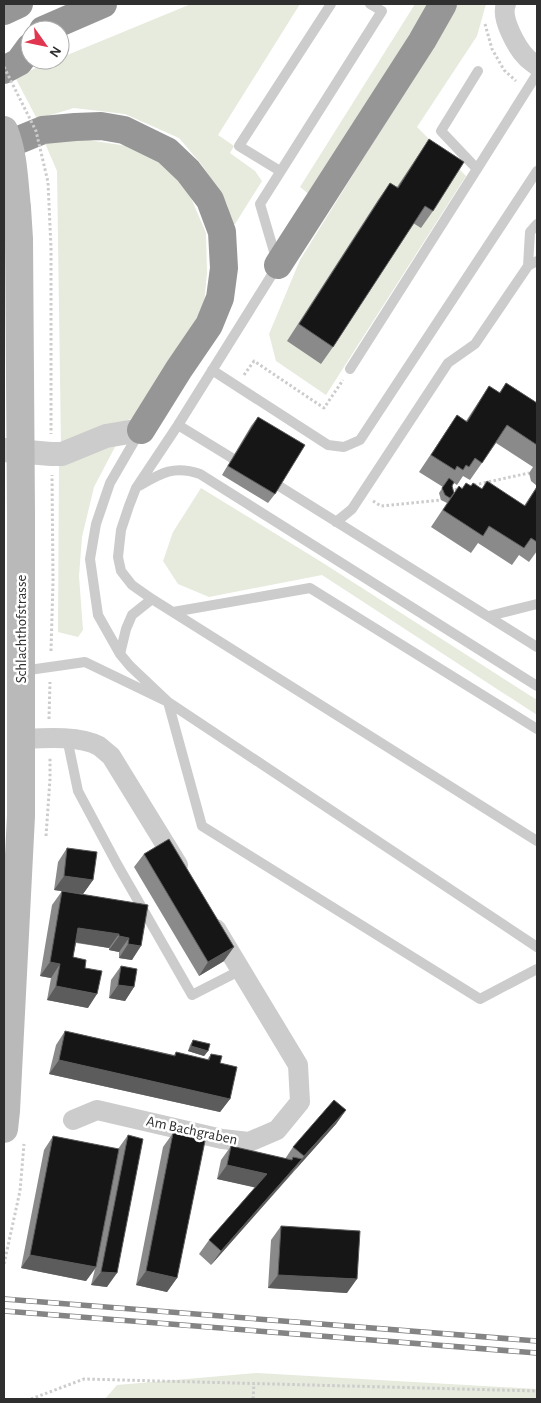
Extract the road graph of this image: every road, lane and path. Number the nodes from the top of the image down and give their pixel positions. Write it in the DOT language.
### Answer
graph roads {
  1 [pos="19,4"];
  2 [pos="103,4"];
  3 [pos="331,4"];
  4 [pos="370,4"];
  5 [pos="443,4"];
  6 [pos="506,4"];
  7 [pos="4,11"];
  8 [pos="65,20"];
  9 [pos="20,41"];
  10 [pos="4,49"];
  11 [pos="20,61"];
  12 [pos="537,66"];
  13 [pos="4,70"];
  14 [pos="478,71"];
  15 [pos="537,74"];
  16 [pos="4,130"];
  17 [pos="4,146"];
  18 [pos="477,169"];
  19 [pos="280,171"];
  20 [pos="537,171"];
  21 [pos="12,192"];
  22 [pos="537,224"];
  23 [pos="51,248"];
  24 [pos="278,264"];
  25 [pos="532,264"];
  26 [pos="350,369"];
  27 [pos="212,370"];
  28 [pos="237,386"];
  29 [pos="178,425"];
  30 [pos="141,430"];
  31 [pos="12,450"];
  32 [pos="51,454"];
  33 [pos="232,458"];
  34 [pos="529,473"];
  35 [pos="278,486"];
  36 [pos="136,488"];
  37 [pos="362,494"];
  38 [pos="52,502"];
  39 [pos="336,522"];
  40 [pos="152,599"];
  41 [pos="537,604"];
  42 [pos="173,612"];
  43 [pos="489,616"];
  44 [pos="537,647"];
  45 [pos="120,654"];
  46 [pos="21,671"];
  47 [pos="537,686"];
  48 [pos="168,702"];
  49 [pos="537,729"];
  50 [pos="68,738"];
  51 [pos="21,739"];
  52 [pos="537,841"];
  53 [pos="186,879"];
  54 [pos="206,912"];
  55 [pos="537,948"];
  56 [pos="537,969"];
  57 [pos="241,970"];
  58 [pos="73,1120"];
  59 [pos="4,1129"];
  60 [pos="254,1384"];
  61 [pos="537,1390"];
  62 [pos="31,1399"];
  63 [pos="254,1399"];
  1 -- 7 [label="highway"];
  2 -- 8 [label="highway"];
  3 -- 19 [label="lane"];
  4 -- 19 [label="lane"];
  5 -- 24 [label="highway"];
  6 -- 12 [label="street"];
  9 -- 10 [label="highway"];
  11 -- 13 [label="highway"];
  14 -- 18 [label="lane"];
  15 -- 18 [label="lane"];
  16 -- 21 [label="main road, Schlachthofstrasse, bridge"];
  17 -- 30 [label="highway"];
  18 -- 26 [label="lane"];
  19 -- 24 [label="lane"];
  20 -- 28 [label="lane"];
  21 -- 31 [label="main road, Schlachthofstrasse"];
  22 -- 25 [label="lane"];
  23 -- 32 [label="path"];
  24 -- 27 [label="lane"];
  25 -- 37 [label="lane"];
  26 -- 28 [label="path"];
  27 -- 28 [label="lane"];
  27 -- 29 [label="lane"];
  29 -- 33 [label="lane"];
  29 -- 36 [label="lane"];
  30 -- 32 [label="street"];
  30 -- 45 [label="lane"];
  31 -- 32 [label="street"];
  31 -- 46 [label="main road, Schlachthofstrasse"];
  32 -- 38 [label="path"];
  34 -- 37 [label="path"];
  35 -- 39 [label="lane"];
  36 -- 40 [label="lane"];
  36 -- 47 [label="lane"];
  37 -- 39 [label="lane"];
  39 -- 43 [label="lane"];
  40 -- 42 [label="lane"];
  40 -- 45 [label="lane"];
  41 -- 43 [label="lane"];
  42 -- 49 [label="lane"];
  42 -- 52 [label="lane"];
  43 -- 44 [label="lane"];
  45 -- 48 [label="lane"];
  46 -- 48 [label="lane"];
  46 -- 51 [label="main road, Schlachthofstrasse"];
  48 -- 55 [label="lane"];
  48 -- 56 [label="lane"];
  50 -- 51 [label="street"];
  50 -- 53 [label="street"];
  50 -- 57 [label="lane"];
  51 -- 59 [label="main road, Schlachthofstrasse"];
  54 -- 57 [label="street, Am Bachgraben"];
  57 -- 58 [label="street, Am Bachgraben"];
  60 -- 61 [label="path"];
  60 -- 62 [label="path"];
  60 -- 63 [label="path"];
}
